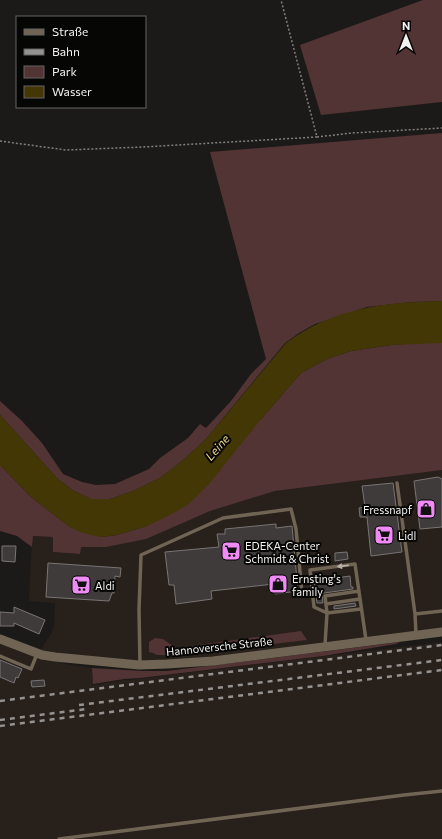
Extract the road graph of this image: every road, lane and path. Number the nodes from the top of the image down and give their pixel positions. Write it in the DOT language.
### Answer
graph roads {
  1 [pos="281,0"];
  2 [pos="442,128"];
  3 [pos="317,137"];
  4 [pos="0,141"];
  5 [pos="398,483"];
  6 [pos="359,591"];
  7 [pos="302,594"];
  8 [pos="360,599"];
  9 [pos="326,604"];
  10 [pos="360,609"];
  11 [pos="442,611"];
  12 [pos="327,613"];
  13 [pos="415,614"];
  14 [pos="442,632"];
  15 [pos="416,635"];
  16 [pos="0,639"];
  17 [pos="366,641"];
  18 [pos="324,646"];
  19 [pos="37,653"];
  20 [pos="0,656"];
  21 [pos="139,665"];
  22 [pos="442,791"];
  23 [pos="59,839"];
  1 -- 3 [label="path"];
  2 -- 3 [label="path"];
  3 -- 4 [label="path"];
  5 -- 13 [label="lane"];
  6 -- 8 [label="lane"];
  6 -- 9 [label="lane"];
  6 -- 12 [label="lane, one-way"];
  7 -- 21 [label="lane"];
  8 -- 9 [label="lane"];
  8 -- 10 [label="lane"];
  9 -- 12 [label="lane"];
  10 -- 12 [label="lane"];
  10 -- 17 [label="lane"];
  11 -- 13 [label="lane"];
  12 -- 18 [label="lane"];
  13 -- 15 [label="lane"];
  14 -- 15 [label="street, Hannoversche Straße"];
  15 -- 17 [label="street, Hannoversche Straße"];
  16 -- 19 [label="street, Hannoversche Straße"];
  17 -- 18 [label="street, Hannoversche Straße"];
  18 -- 21 [label="street, Hannoversche Straße"];
  19 -- 20 [label="lane"];
  19 -- 21 [label="street, Hannoversche Straße"];
  22 -- 23 [label="lane"];
}
